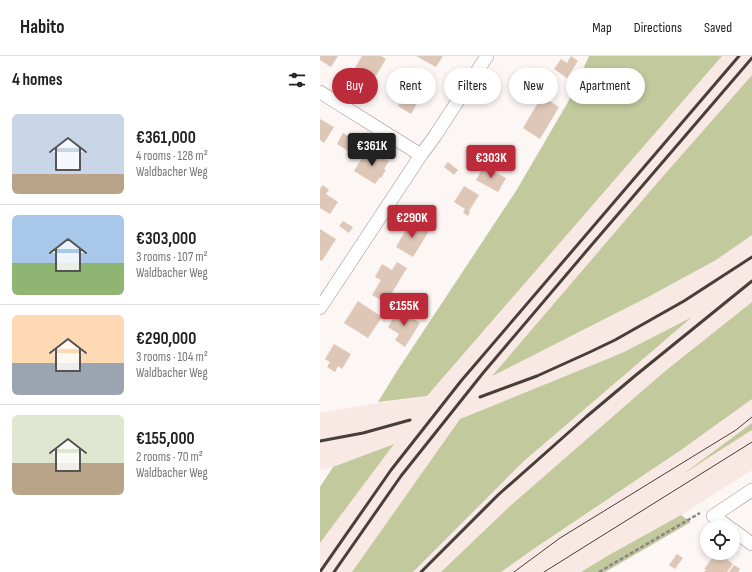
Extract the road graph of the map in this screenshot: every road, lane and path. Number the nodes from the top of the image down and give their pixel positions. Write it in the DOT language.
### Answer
graph roads {
  1 [pos="487,56"];
  2 [pos="320,92"];
  3 [pos="421,155"];
  4 [pos="320,308"];
  5 [pos="752,490"];
  6 [pos="708,514"];
  7 [pos="718,520"];
  8 [pos="740,535"];
  9 [pos="752,544"];
  10 [pos="599,572"];
  1 -- 3 [label="street"];
  2 -- 3 [label="street"];
  3 -- 4 [label="street"];
  5 -- 6 [label="street"];
  6 -- 7 [label="street"];
  6 -- 10 [label="path"];
  8 -- 9 [label="street"];
}
